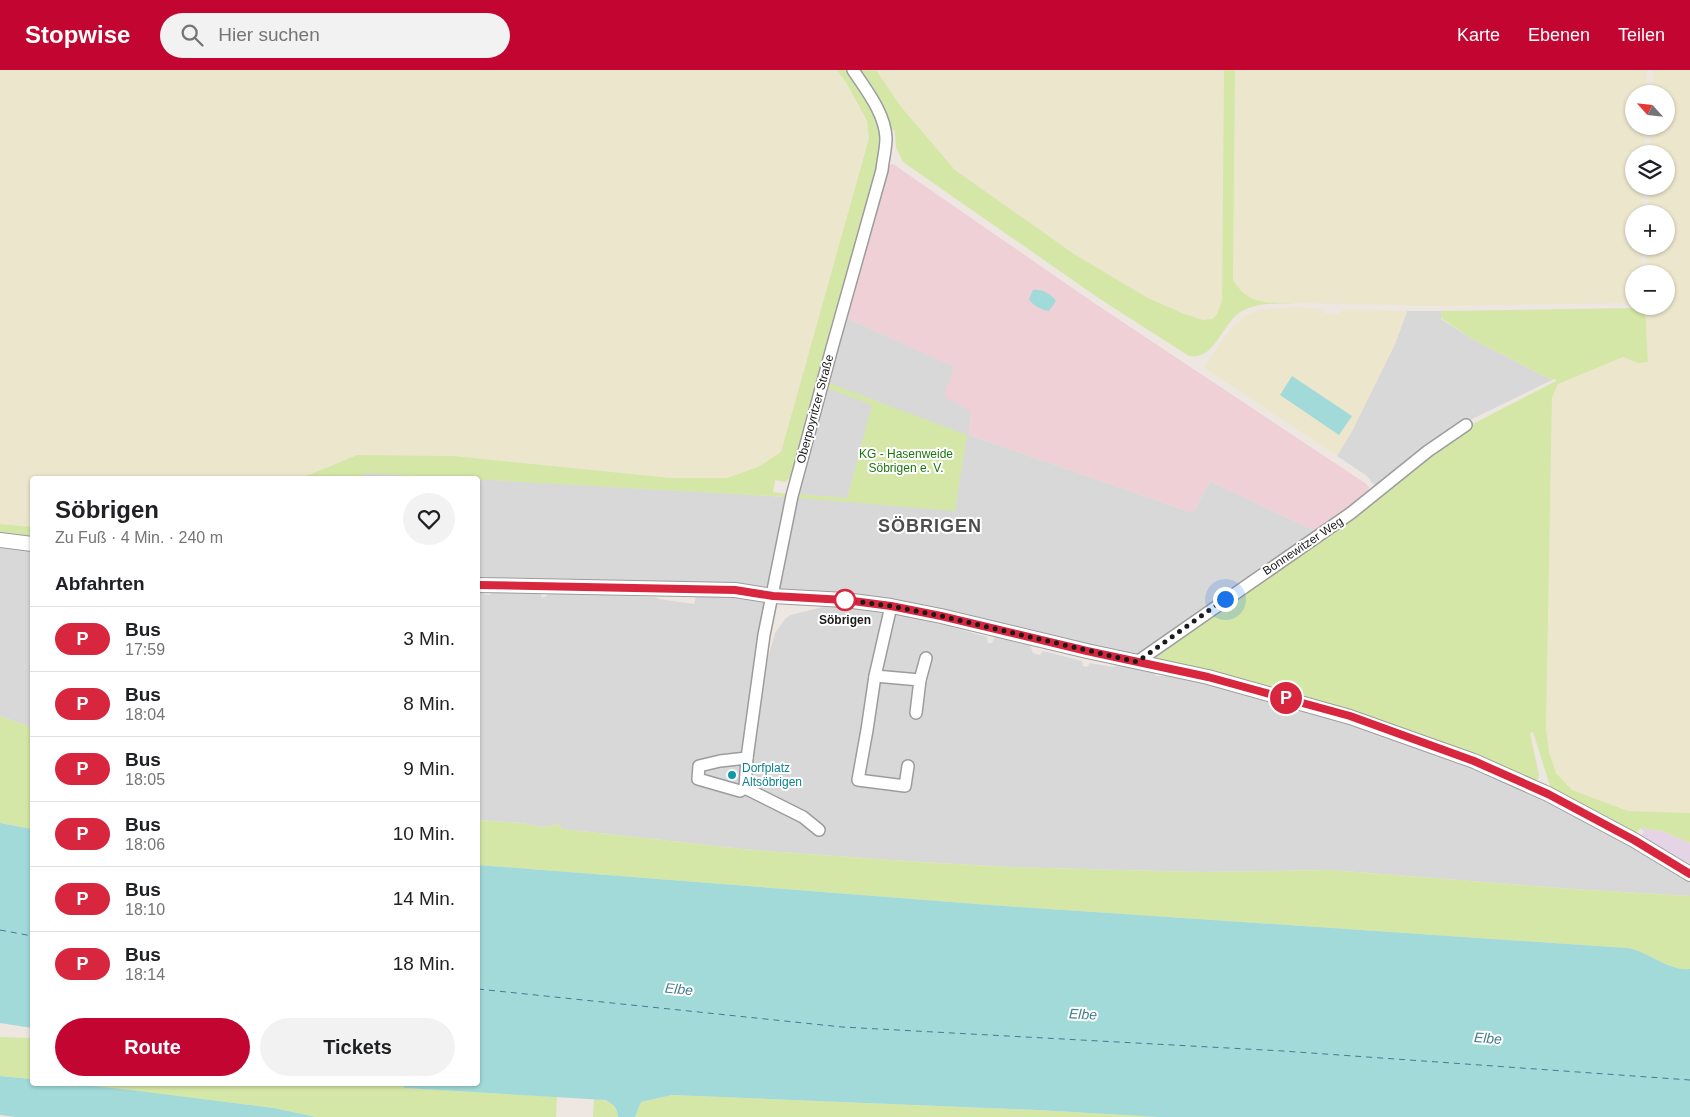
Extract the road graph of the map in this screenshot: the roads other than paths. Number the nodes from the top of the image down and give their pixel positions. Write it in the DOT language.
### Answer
graph roads {
  1 [pos="853,70"];
  2 [pos="1466,425"];
  3 [pos="0,540"];
  4 [pos="30,544"];
  5 [pos="480,586"];
  6 [pos="773,596"];
  7 [pos="891,606"];
  8 [pos="926,658"];
  9 [pos="1137,662"];
  10 [pos="875,676"];
  11 [pos="920,680"];
  12 [pos="916,713"];
  13 [pos="747,758"];
  14 [pos="908,766"];
  15 [pos="745,788"];
  16 [pos="819,830"];
  17 [pos="1690,874"];
  1 -- 6 [label="street, Oberpoyritzer Straße"];
  2 -- 9 [label="street, Bonnewitzer Weg"];
  3 -- 4 [label="street"];
  5 -- 6 [label="street"];
  6 -- 7 [label="street"];
  6 -- 13 [label="street, Oberpoyritzer Straße"];
  7 -- 9 [label="street"];
  7 -- 10 [label="street"];
  8 -- 11 [label="street"];
  9 -- 17 [label="street"];
  10 -- 11 [label="street"];
  10 -- 14 [label="street"];
  11 -- 12 [label="street"];
  13 -- 15 [label="street, Oberpoyritzer Straße"];
  13 -- 15 [label="street"];
  15 -- 16 [label="street"];
}
